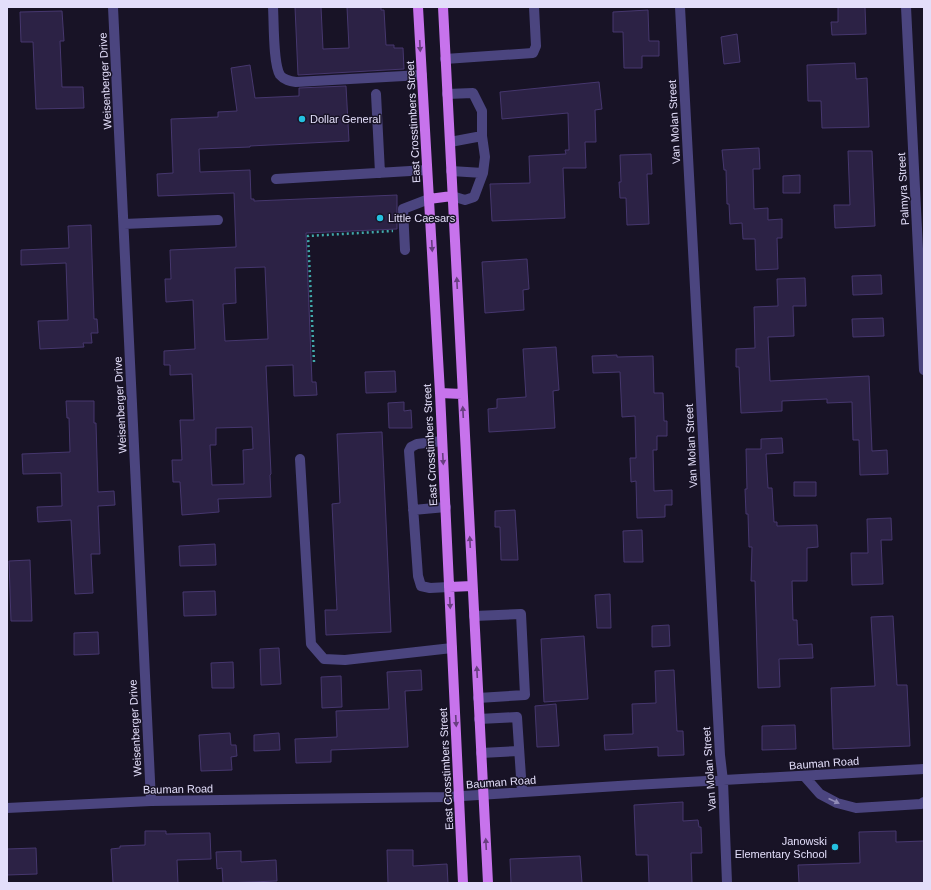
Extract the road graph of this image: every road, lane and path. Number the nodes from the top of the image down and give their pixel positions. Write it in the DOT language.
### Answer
graph roads {
  1 [pos="113,7"];
  2 [pos="273,7"];
  3 [pos="418,7"];
  4 [pos="443,7"];
  5 [pos="534,7"];
  6 [pos="680,7"];
  7 [pos="906,7"];
  8 [pos="445,59"];
  9 [pos="422,76"];
  10 [pos="376,94"];
  11 [pos="447,94"];
  12 [pos="482,136"];
  13 [pos="450,142"];
  14 [pos="428,170"];
  15 [pos="451,171"];
  16 [pos="380,173"];
  17 [pos="483,173"];
  18 [pos="276,179"];
  19 [pos="452,196"];
  20 [pos="429,199"];
  21 [pos="218,220"];
  22 [pos="124,224"];
  23 [pos="404,230"];
  24 [pos="405,250"];
  25 [pos="314,362"];
  26 [pos="924,370"];
  27 [pos="440,393"];
  28 [pos="462,394"];
  29 [pos="442,441"];
  30 [pos="300,459"];
  31 [pos="446,507"];
  32 [pos="413,510"];
  33 [pos="472,586"];
  34 [pos="449,587"];
  35 [pos="474,616"];
  36 [pos="452,648"];
  37 [pos="478,698"];
  38 [pos="479,719"];
  39 [pos="519,751"];
  40 [pos="481,753"];
  41 [pos="924,769"];
  42 [pos="805,777"];
  43 [pos="722,781"];
  44 [pos="522,792"];
  45 [pos="484,795"];
  46 [pos="460,797"];
  47 [pos="151,802"];
  48 [pos="924,802"];
  49 [pos="7,808"];
  50 [pos="463,883"];
  51 [pos="488,883"];
  52 [pos="727,883"];
  1 -- 22 [label="street, Weisenberger Drive"];
  2 -- 9 [label="street"];
  3 -- 9 [label="main road, East Crosstimbers Street, one-way"];
  4 -- 8 [label="main road"];
  5 -- 8 [label="street"];
  6 -- 43 [label="street, Van Molan Street"];
  7 -- 26 [label="street, Palmyra Street"];
  8 -- 11 [label="main road"];
  9 -- 14 [label="main road, East Crosstimbers Street"];
  10 -- 16 [label="street"];
  11 -- 12 [label="street"];
  11 -- 13 [label="main road"];
  12 -- 13 [label="street"];
  12 -- 17 [label="street"];
  13 -- 15 [label="main road"];
  14 -- 16 [label="street"];
  14 -- 20 [label="main road, East Crosstimbers Street"];
  15 -- 17 [label="street"];
  15 -- 19 [label="main road"];
  16 -- 18 [label="street"];
  17 -- 19 [label="street"];
  19 -- 20 [label="main road"];
  28 -- 19 [label="main road, one-way"];
  20 -- 23 [label="street"];
  20 -- 27 [label="main road, East Crosstimbers Street, one-way"];
  21 -- 22 [label="street"];
  22 -- 47 [label="street, Weisenberger Drive"];
  23 -- 24 [label="street"];
  23 -- 25 [label="path"];
  27 -- 28 [label="main road"];
  27 -- 29 [label="main road, East Crosstimbers Street"];
  33 -- 28 [label="main road, one-way"];
  29 -- 31 [label="main road, East Crosstimbers Street, one-way"];
  29 -- 32 [label="street"];
  30 -- 36 [label="street"];
  31 -- 32 [label="street"];
  31 -- 34 [label="main road, East Crosstimbers Street"];
  32 -- 34 [label="street"];
  33 -- 34 [label="main road"];
  33 -- 35 [label="main road"];
  34 -- 36 [label="main road, East Crosstimbers Street, one-way"];
  37 -- 35 [label="main road, one-way"];
  35 -- 37 [label="street"];
  36 -- 46 [label="main road, East Crosstimbers Street, one-way"];
  37 -- 38 [label="main road"];
  38 -- 39 [label="street"];
  38 -- 40 [label="main road"];
  39 -- 40 [label="street"];
  39 -- 44 [label="street"];
  40 -- 45 [label="main road"];
  41 -- 42 [label="street, Bauman Road"];
  42 -- 43 [label="street, Bauman Road"];
  42 -- 48 [label="street, one-way"];
  43 -- 44 [label="street, Bauman Road"];
  43 -- 52 [label="street, Van Molan Street"];
  44 -- 45 [label="street, Bauman Road"];
  45 -- 46 [label="street, Bauman Road"];
  51 -- 45 [label="main road, one-way"];
  46 -- 47 [label="street, Bauman Road"];
  46 -- 50 [label="main road, East Crosstimbers Street"];
  47 -- 49 [label="street, Bauman Road"];
}
